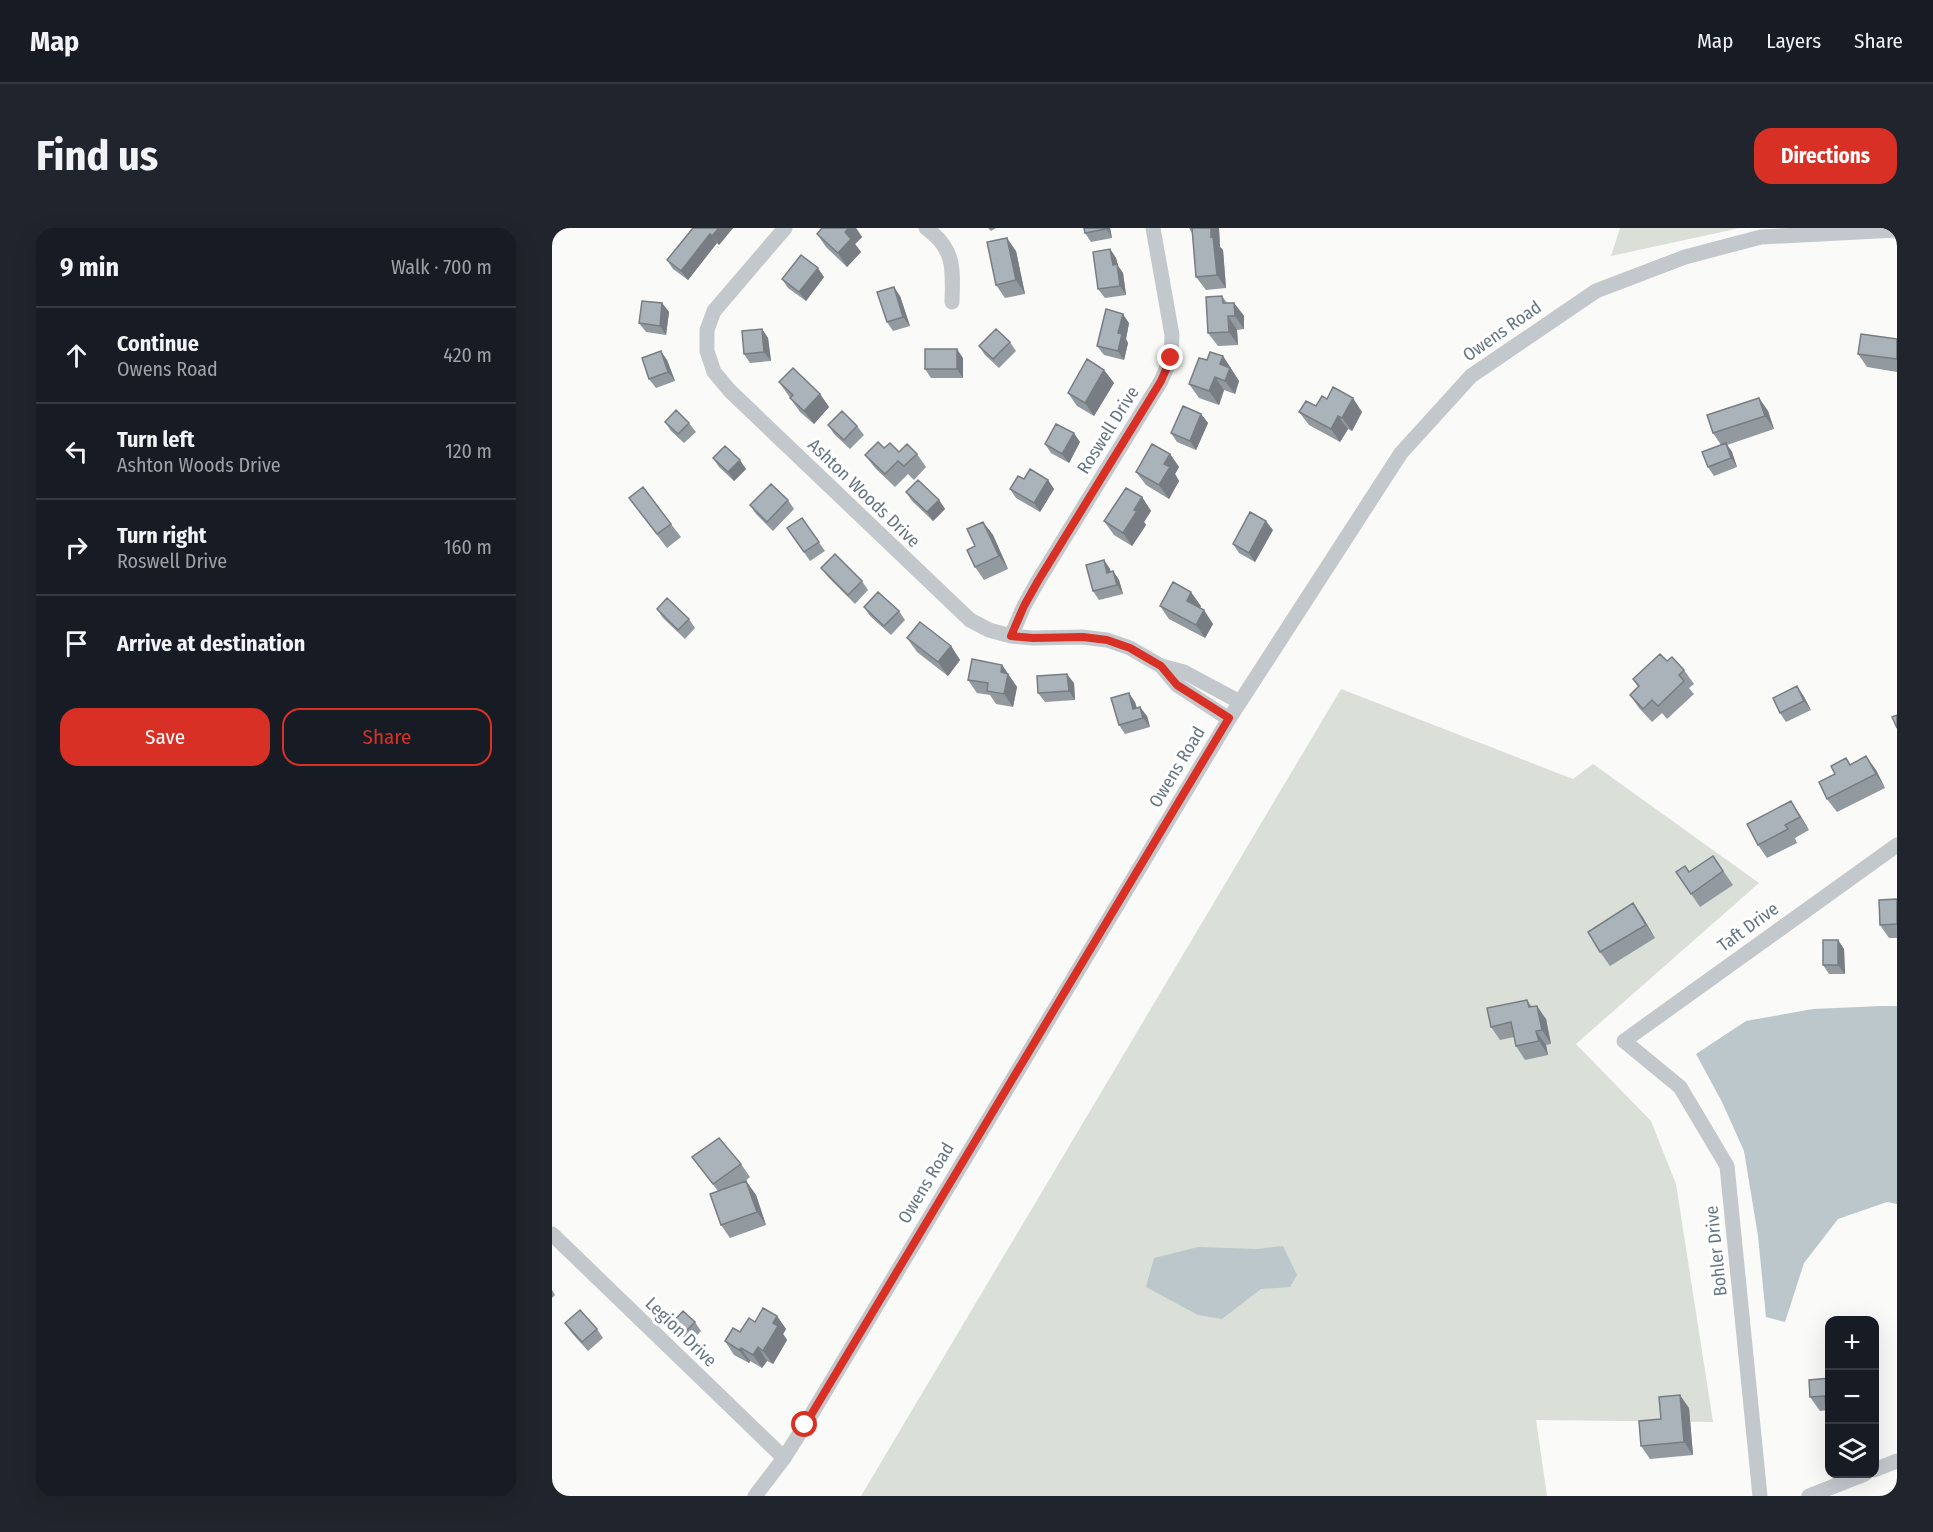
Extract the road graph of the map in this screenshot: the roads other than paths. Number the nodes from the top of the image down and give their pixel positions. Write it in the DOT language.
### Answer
graph roads {
  1 [pos="785,228"];
  2 [pos="926,228"];
  3 [pos="1153,228"];
  4 [pos="1897,230"];
  5 [pos="952,302"];
  6 [pos="1011,636"];
  7 [pos="1161,666"];
  8 [pos="1240,702"];
  9 [pos="1229,718"];
  10 [pos="1897,845"];
  11 [pos="1623,1041"];
  12 [pos="552,1234"];
  13 [pos="784,1458"];
  14 [pos="1897,1461"];
  15 [pos="1879,1468"];
  16 [pos="1853,1478"];
  17 [pos="755,1496"];
  18 [pos="1760,1496"];
  19 [pos="1809,1496"];
  1 -- 6 [label="street, Ashton Woods Drive"];
  2 -- 5 [label="street"];
  3 -- 6 [label="street, Roswell Drive"];
  4 -- 8 [label="street, Owens Road"];
  6 -- 7 [label="street, Ashton Woods Drive"];
  7 -- 8 [label="street, Ashton Woods Drive"];
  7 -- 9 [label="street, Ashton Woods Drive"];
  8 -- 9 [label="street, Owens Road"];
  9 -- 13 [label="street, Owens Road"];
  10 -- 11 [label="street, Taft Drive"];
  11 -- 18 [label="street, Bohler Drive"];
  12 -- 13 [label="street, Legion Drive"];
  13 -- 17 [label="street, Owens Road"];
  14 -- 15 [label="street"];
  16 -- 19 [label="street"];
}
